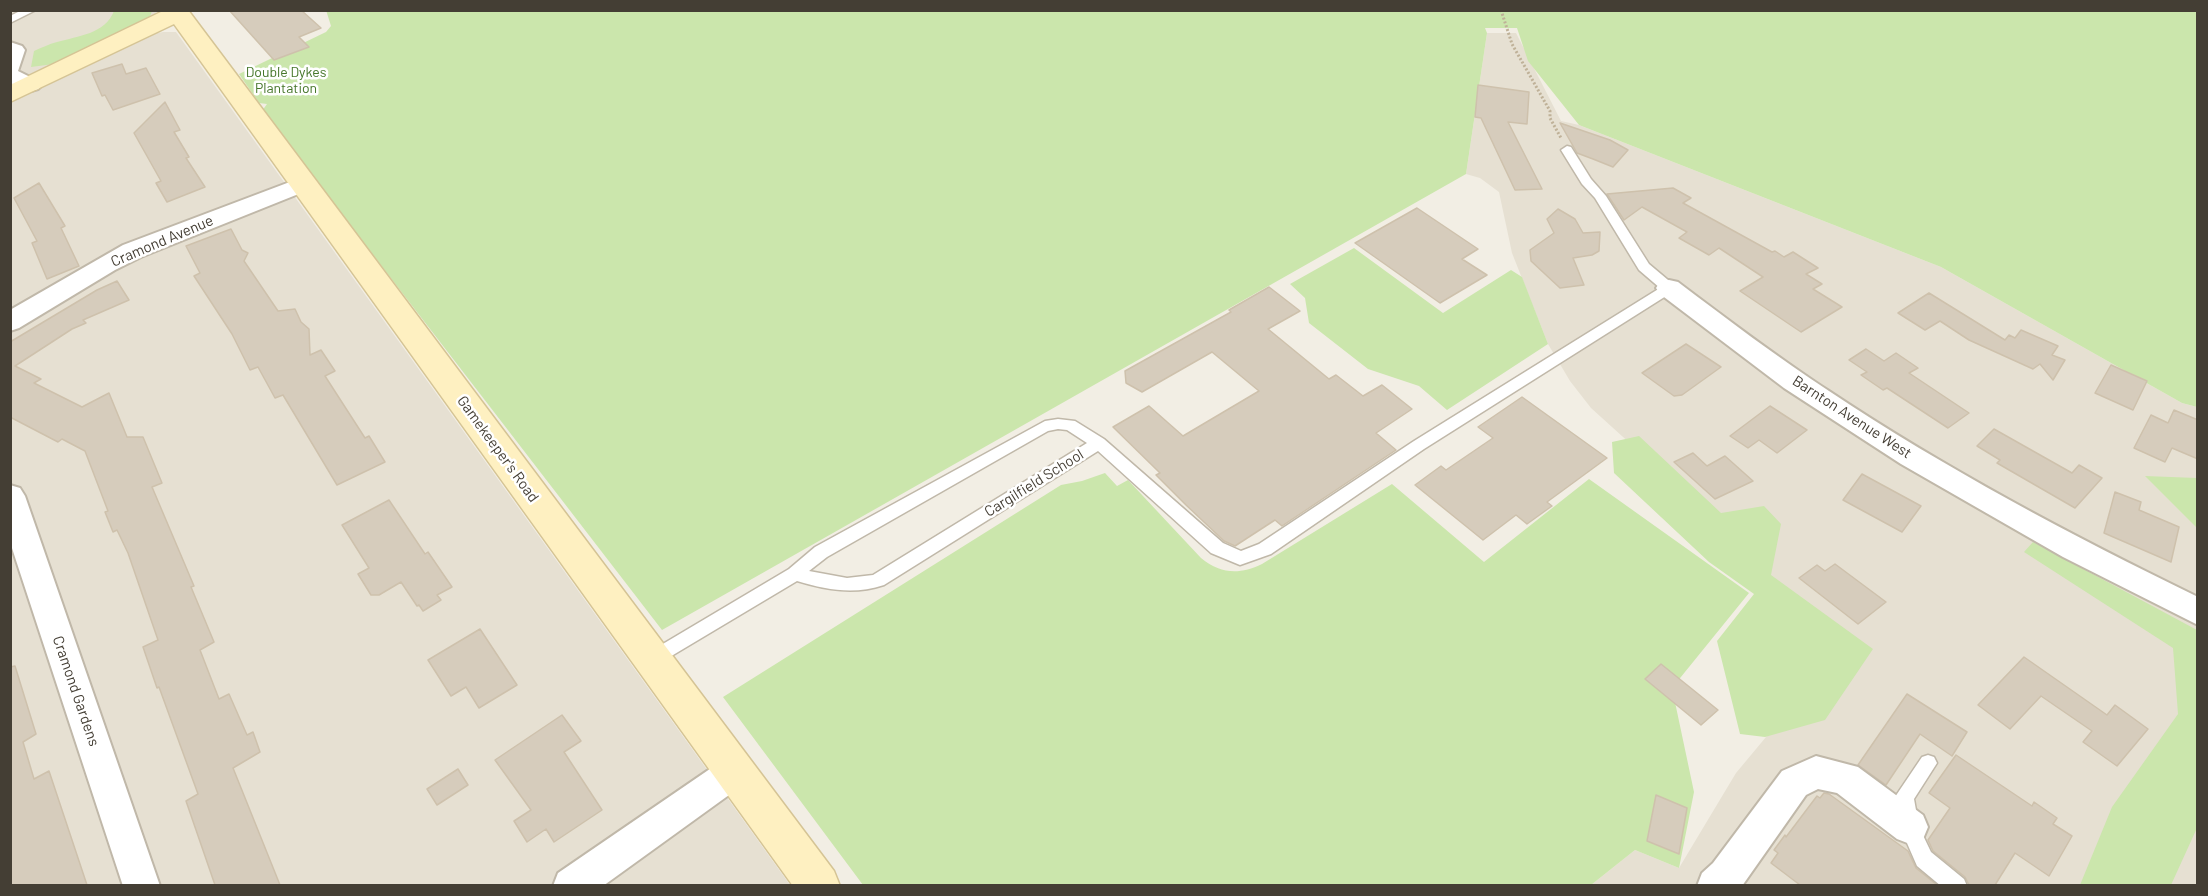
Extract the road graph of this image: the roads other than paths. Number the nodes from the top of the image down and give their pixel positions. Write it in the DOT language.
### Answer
graph roads {
  1 [pos="31,10"];
  2 [pos="177,12"];
  3 [pos="10,20"];
  4 [pos="10,48"];
  5 [pos="10,67"];
  6 [pos="17,85"];
  7 [pos="1567,150"];
  8 [pos="303,184"];
  9 [pos="1668,288"];
  10 [pos="16,312"];
  11 [pos="1099,443"];
  12 [pos="10,496"];
  13 [pos="795,574"];
  14 [pos="2198,612"];
  15 [pos="652,658"];
  16 [pos="1928,763"];
  17 [pos="735,771"];
  18 [pos="1910,827"];
  19 [pos="142,885"];
  20 [pos="571,885"];
  21 [pos="819,885"];
  22 [pos="1715,885"];
  23 [pos="1957,885"];
  1 -- 3 [label="lane"];
  2 -- 6 [label="street"];
  2 -- 8 [label="street, Gamekeeper's Road"];
  4 -- 5 [label="street"];
  7 -- 9 [label="lane, Barnton Avenue West"];
  8 -- 10 [label="street, Cramond Avenue"];
  8 -- 15 [label="street, Gamekeeper's Road"];
  9 -- 11 [label="lane, Cargilfield School"];
  9 -- 14 [label="street, Barnton Avenue West"];
  11 -- 13 [label="lane, Cargilfield School"];
  11 -- 13 [label="lane"];
  12 -- 19 [label="street, Cramond Gardens"];
  13 -- 15 [label="lane"];
  15 -- 17 [label="street, Gamekeeper's Road"];
  16 -- 18 [label="lane"];
  17 -- 20 [label="street"];
  17 -- 21 [label="street, Gamekeeper's Road"];
  18 -- 22 [label="street"];
  18 -- 23 [label="lane"];
}
